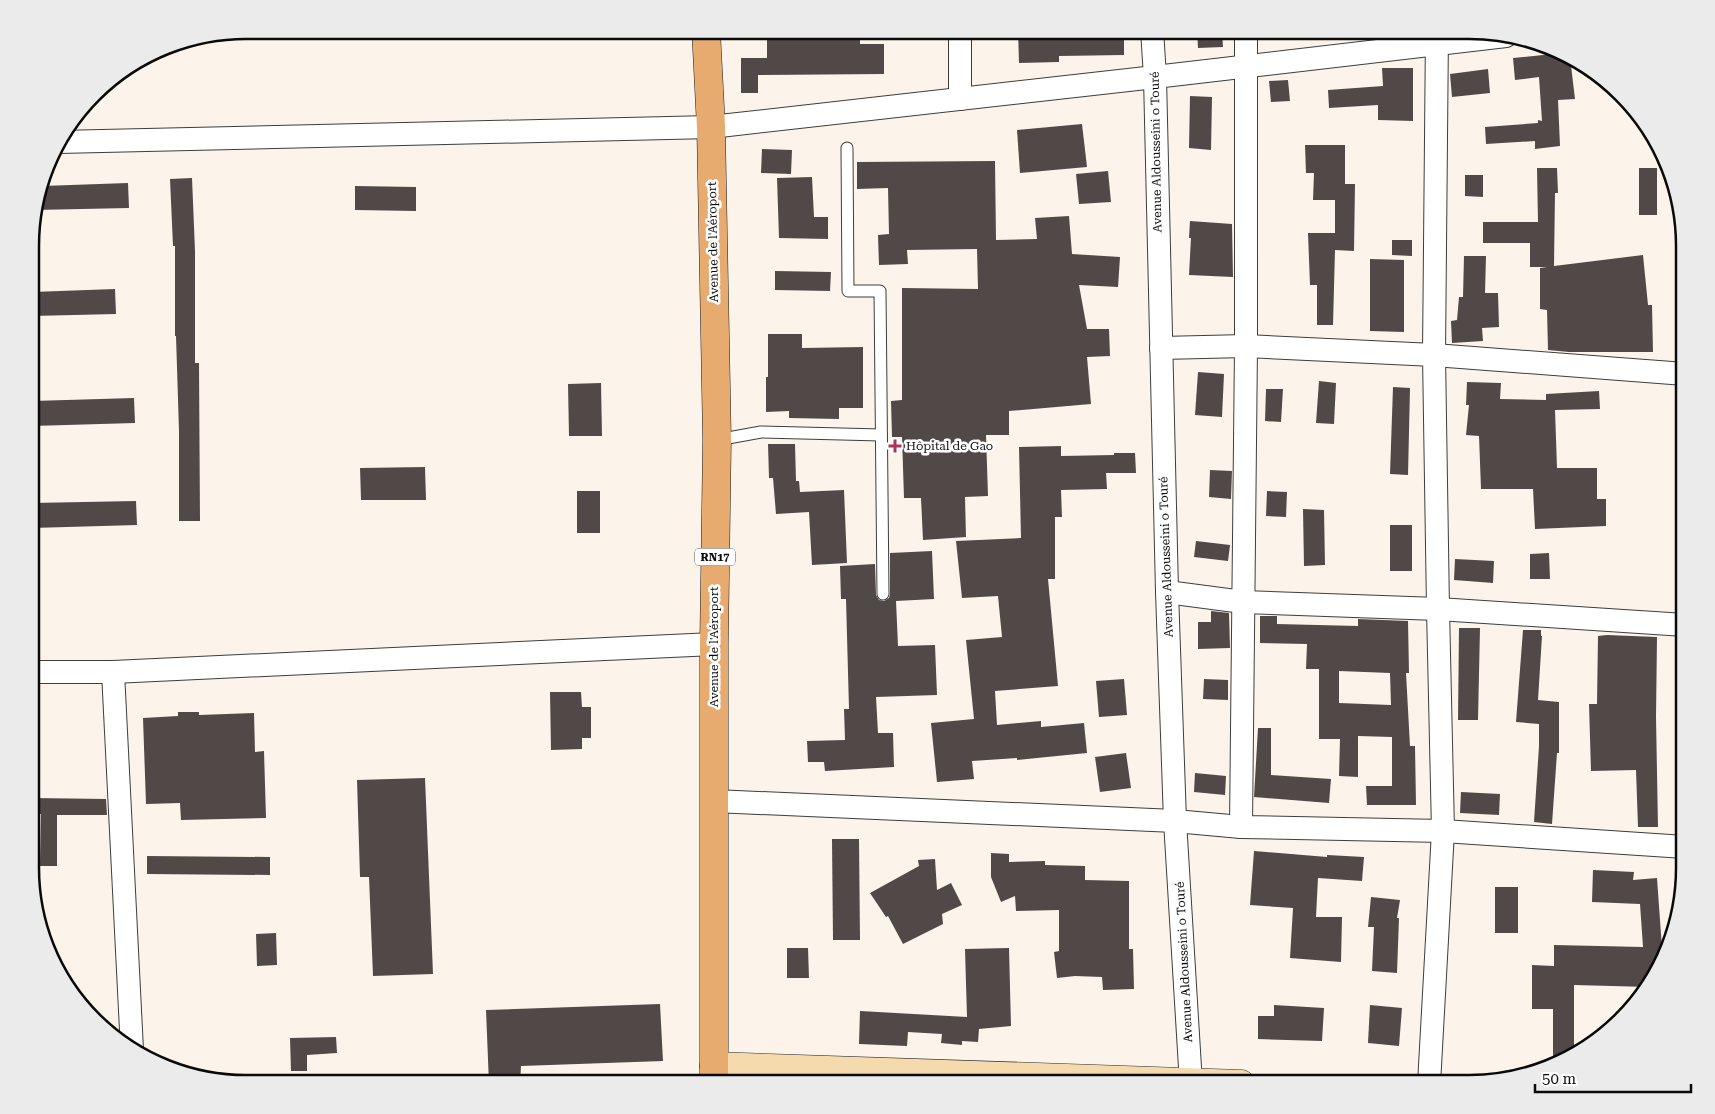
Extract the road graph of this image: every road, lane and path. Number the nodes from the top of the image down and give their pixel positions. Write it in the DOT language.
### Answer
graph roads {
  1 [pos="706,39"];
  2 [pos="960,39"];
  3 [pos="1153,39"];
  4 [pos="1246,39"];
  5 [pos="1424,39"];
  6 [pos="1437,39"];
  7 [pos="1247,67"];
  8 [pos="1155,78"];
  9 [pos="960,99"];
  10 [pos="711,127"];
  11 [pos="67,142"];
  12 [pos="847,148"];
  13 [pos="1246,346"];
  14 [pos="1161,348"];
  15 [pos="1434,354"];
  16 [pos="1676,373"];
  17 [pos="881,434"];
  18 [pos="717,440"];
  19 [pos="1167,592"];
  20 [pos="883,594"];
  21 [pos="1243,602"];
  22 [pos="1438,610"];
  23 [pos="1676,625"];
  24 [pos="714,644"];
  25 [pos="39,672"];
  26 [pos="113,672"];
  27 [pos="714,801"];
  28 [pos="1175,821"];
  29 [pos="1241,827"];
  30 [pos="1443,831"];
  31 [pos="1676,847"];
  32 [pos="132,1040"];
  33 [pos="714,1075"];
  34 [pos="1191,1075"];
  35 [pos="1429,1075"];
  1 -- 10 [label="main road, Avenue de l'Aéroport / RN17"];
  2 -- 9 [label="street"];
  3 -- 8 [label="street, Avenue Aldousseini o Touré"];
  4 -- 7 [label="street"];
  5 -- 7 [label="street"];
  6 -- 15 [label="street"];
  7 -- 8 [label="street"];
  7 -- 13 [label="street"];
  8 -- 9 [label="street"];
  8 -- 14 [label="street, Avenue Aldousseini o Touré"];
  9 -- 10 [label="street"];
  10 -- 11 [label="street"];
  10 -- 18 [label="main road, Avenue de l'Aéroport / RN17"];
  12 -- 17 [label="lane"];
  13 -- 14 [label="street"];
  13 -- 15 [label="street"];
  13 -- 21 [label="street"];
  14 -- 19 [label="street, Avenue Aldousseini o Touré"];
  15 -- 16 [label="street"];
  15 -- 22 [label="street"];
  17 -- 18 [label="lane"];
  17 -- 20 [label="lane"];
  18 -- 24 [label="main road, Avenue de l'Aéroport / RN17"];
  19 -- 21 [label="street"];
  19 -- 28 [label="street, Avenue Aldousseini o Touré"];
  21 -- 22 [label="street"];
  21 -- 29 [label="street"];
  22 -- 23 [label="street"];
  22 -- 30 [label="street"];
  24 -- 26 [label="street"];
  24 -- 27 [label="main road, Avenue de l'Aéroport / RN17"];
  25 -- 26 [label="street"];
  26 -- 32 [label="street"];
  27 -- 28 [label="street"];
  27 -- 33 [label="main road, Avenue de l'Aéroport / RN17"];
  28 -- 29 [label="street"];
  28 -- 34 [label="street, Avenue Aldousseini o Touré"];
  29 -- 30 [label="street"];
  30 -- 31 [label="street"];
  30 -- 35 [label="street"];
}
